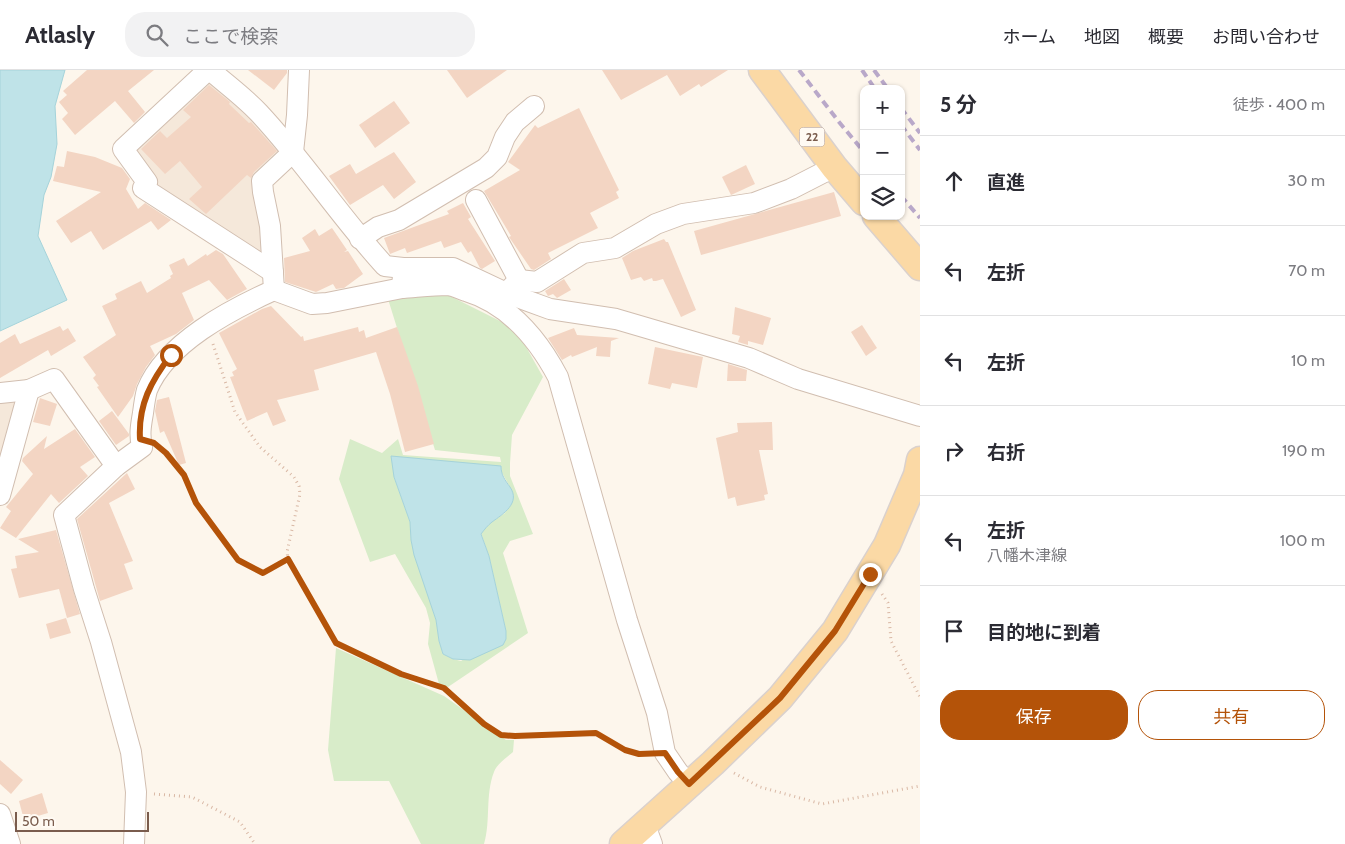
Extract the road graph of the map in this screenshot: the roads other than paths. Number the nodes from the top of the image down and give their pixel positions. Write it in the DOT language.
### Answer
graph roads {
  1 [pos="209,70"];
  2 [pos="299,70"];
  3 [pos="762,70"];
  4 [pos="534,106"];
  5 [pos="293,152"];
  6 [pos="834,167"];
  7 [pos="860,197"];
  8 [pos="476,200"];
  9 [pos="879,220"];
  10 [pos="360,239"];
  11 [pos="920,267"];
  12 [pos="403,268"];
  13 [pos="274,281"];
  14 [pos="513,287"];
  15 [pos="402,288"];
  16 [pos="29,390"];
  17 [pos="0,393"];
  18 [pos="920,416"];
  19 [pos="920,460"];
  20 [pos="116,466"];
  21 [pos="0,496"];
  22 [pos="689,784"];
  23 [pos="0,814"];
  24 [pos="648,834"];
  25 [pos="10,844"];
  26 [pos="134,844"];
  27 [pos="622,844"];
  1 -- 5 [label="street"];
  1 -- 13 [label="street"];
  2 -- 5 [label="street"];
  3 -- 6 [label="main road, 22"];
  4 -- 10 [label="street"];
  5 -- 10 [label="street"];
  5 -- 13 [label="street"];
  6 -- 7 [label="main road, 22"];
  6 -- 14 [label="street"];
  8 -- 14 [label="street"];
  9 -- 11 [label="main road"];
  10 -- 12 [label="street"];
  12 -- 14 [label="street"];
  12 -- 15 [label="street"];
  13 -- 15 [label="street"];
  13 -- 20 [label="street"];
  14 -- 18 [label="street"];
  15 -- 22 [label="street"];
  16 -- 17 [label="street"];
  16 -- 20 [label="street"];
  16 -- 21 [label="street"];
  19 -- 22 [label="main road"];
  20 -- 26 [label="street"];
  22 -- 24 [label="main road"];
  23 -- 25 [label="street"];
  24 -- 27 [label="main road"];
}
